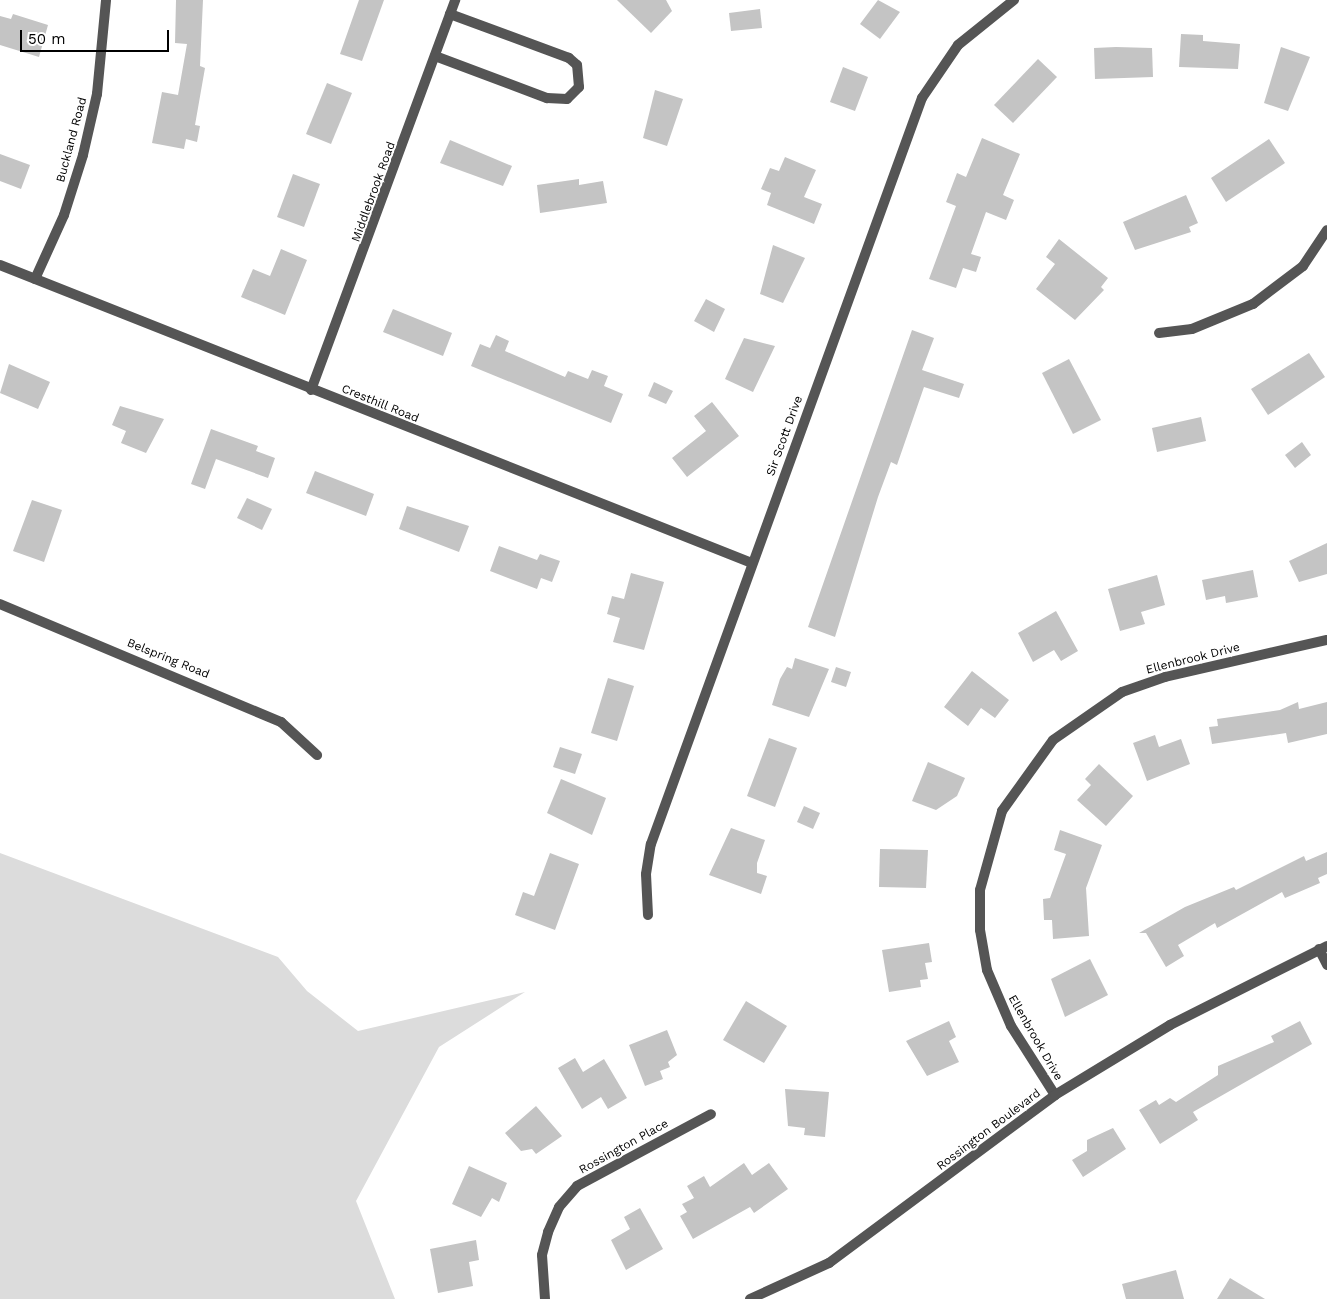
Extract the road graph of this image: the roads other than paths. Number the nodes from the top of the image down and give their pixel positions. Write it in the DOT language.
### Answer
graph roads {
  1 [pos="106,0"];
  2 [pos="455,0"];
  3 [pos="1014,0"];
  4 [pos="450,14"];
  5 [pos="435,56"];
  6 [pos="1327,230"];
  7 [pos="0,266"];
  8 [pos="35,279"];
  9 [pos="1159,333"];
  10 [pos="311,390"];
  11 [pos="752,563"];
  12 [pos="0,604"];
  13 [pos="1327,640"];
  14 [pos="317,755"];
  15 [pos="648,915"];
  16 [pos="1323,947"];
  17 [pos="1327,965"];
  18 [pos="1055,1096"];
  19 [pos="711,1114"];
  20 [pos="546,1299"];
  21 [pos="750,1299"];
  1 -- 8 [label="street, Buckland Road"];
  2 -- 4 [label="street, Middlebrook Road"];
  3 -- 11 [label="street, Sir Scott Drive"];
  4 -- 5 [label="street, Middlebrook Road"];
  4 -- 5 [label="street"];
  5 -- 10 [label="street, Middlebrook Road"];
  6 -- 9 [label="street"];
  7 -- 8 [label="street, Cresthill Road"];
  8 -- 10 [label="street, Cresthill Road"];
  10 -- 11 [label="street, Cresthill Road"];
  11 -- 15 [label="street, Sir Scott Drive"];
  12 -- 14 [label="street, Belspring Road"];
  13 -- 18 [label="street, Ellenbrook Drive"];
  16 -- 17 [label="street"];
  16 -- 18 [label="street, Rossington Boulevard"];
  18 -- 21 [label="street, Rossington Boulevard"];
  19 -- 20 [label="street, Rossington Place"];
}
